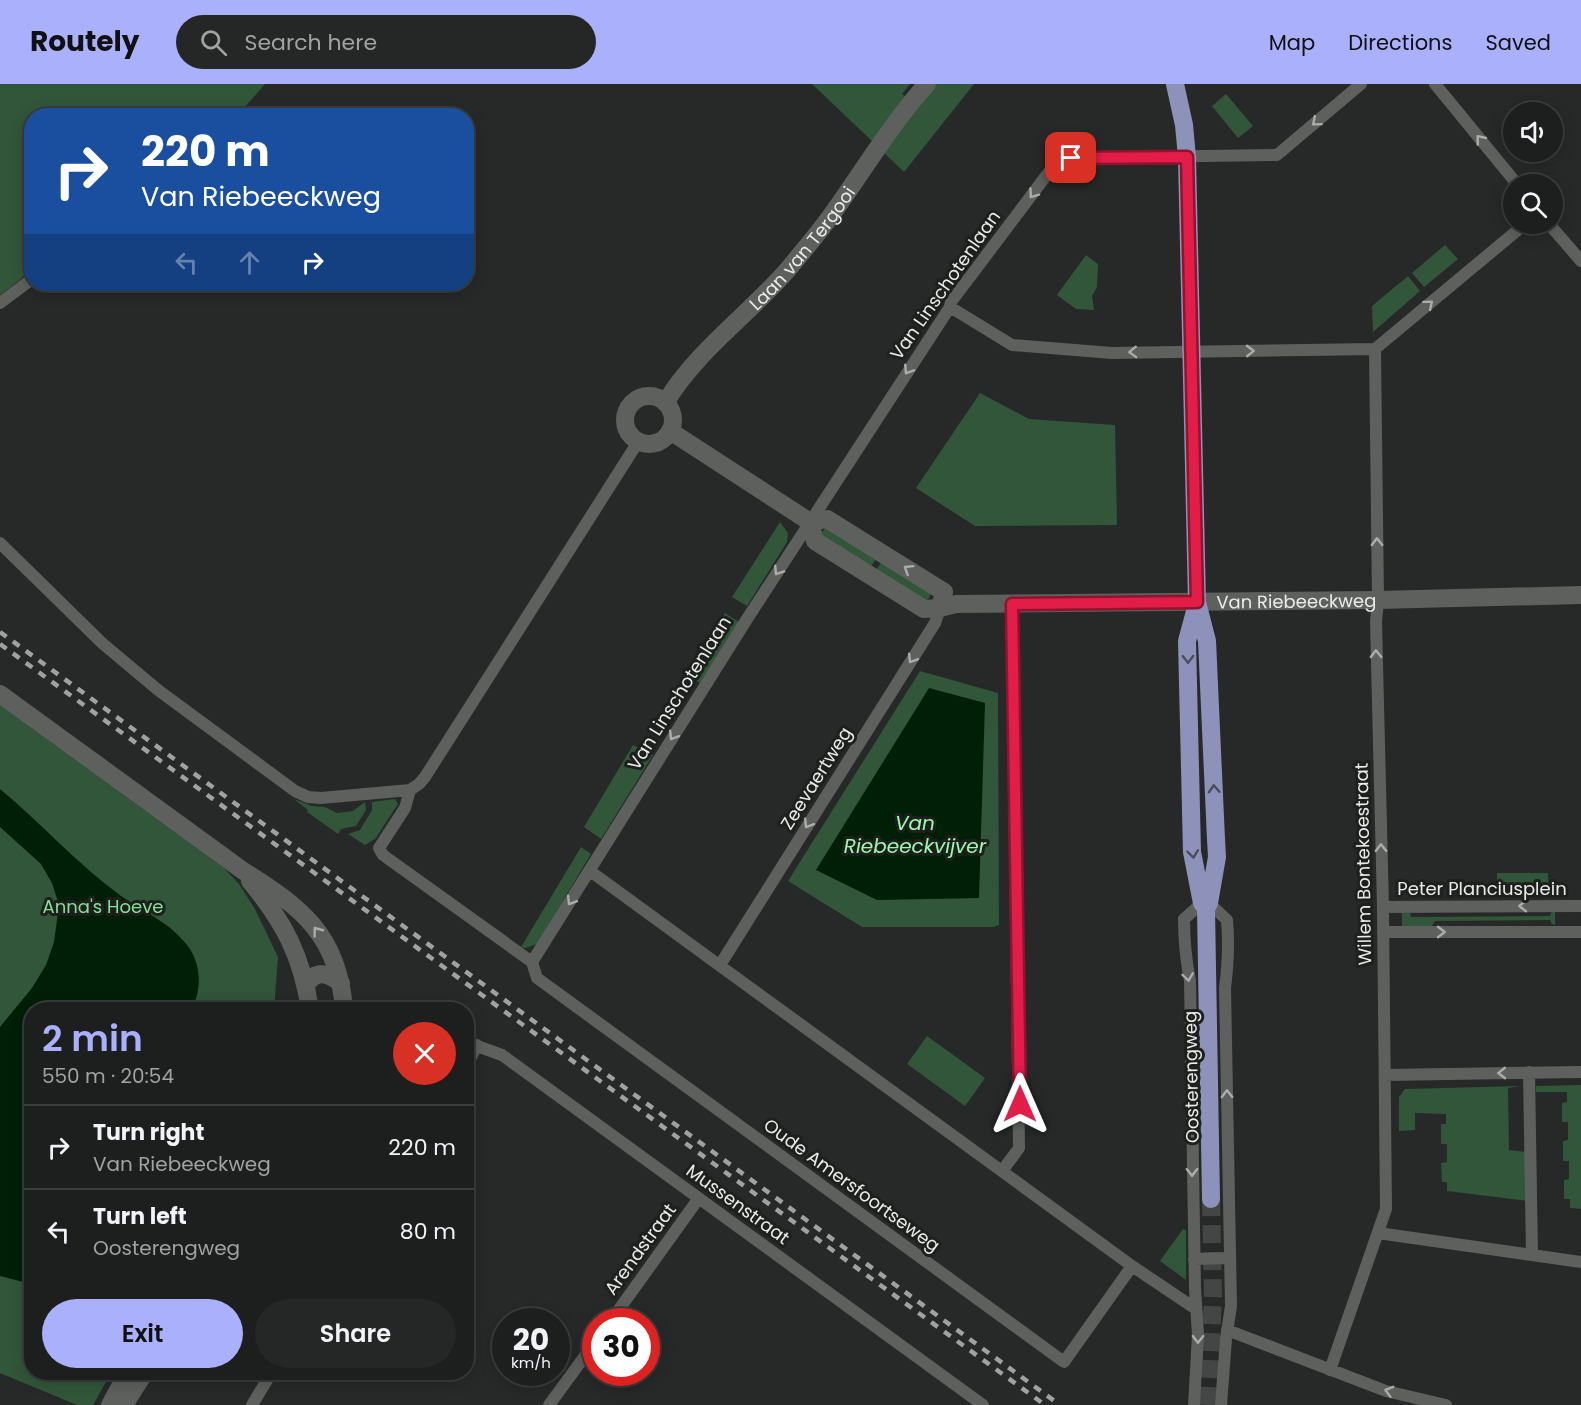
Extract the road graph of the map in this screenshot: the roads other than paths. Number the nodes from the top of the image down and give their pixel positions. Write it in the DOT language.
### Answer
graph roads {
  1 [pos="927,84"];
  2 [pos="1175,84"];
  3 [pos="1361,84"];
  4 [pos="1435,84"];
  5 [pos="1187,157"];
  6 [pos="1509,174"];
  7 [pos="1513,234"];
  8 [pos="1558,234"];
  9 [pos="1581,261"];
  10 [pos="24,285"];
  11 [pos="0,303"];
  12 [pos="950,307"];
  13 [pos="1374,349"];
  14 [pos="1192,351"];
  15 [pos="666,402"];
  16 [pos="670,431"];
  17 [pos="638,442"];
  18 [pos="810,522"];
  19 [pos="0,543"];
  20 [pos="1581,595"];
  21 [pos="1378,600"];
  22 [pos="1197,602"];
  23 [pos="1012,604"];
  24 [pos="940,608"];
  25 [pos="0,694"];
  26 [pos="410,790"];
  27 [pos="242,870"];
  28 [pos="590,871"];
  29 [pos="1206,905"];
  30 [pos="1581,906"];
  31 [pos="1383,907"];
  32 [pos="1383,932"];
  33 [pos="1581,932"];
  34 [pos="532,962"];
  35 [pos="720,965"];
  36 [pos="340,983"];
  37 [pos="306,985"];
  38 [pos="309,1002"];
  39 [pos="346,1002"];
  40 [pos="474,1045"];
  41 [pos="1528,1072"];
  42 [pos="1581,1072"];
  43 [pos="1385,1075"];
  44 [pos="1002,1171"];
  45 [pos="699,1198"];
  46 [pos="1211,1199"];
  47 [pos="1378,1233"];
  48 [pos="1532,1255"];
  49 [pos="1229,1258"];
  50 [pos="1194,1259"];
  51 [pos="1581,1262"];
  52 [pos="1132,1266"];
  53 [pos="620,1308"];
  54 [pos="1196,1309"];
  55 [pos="1227,1330"];
  56 [pos="582,1360"];
  57 [pos="1330,1370"];
  58 [pos="124,1380"];
  59 [pos="140,1380"];
  60 [pos="267,1380"];
  61 [pos="110,1405"];
  62 [pos="124,1405"];
  63 [pos="252,1405"];
  64 [pos="549,1405"];
  65 [pos="983,1405"];
  66 [pos="1194,1405"];
  67 [pos="1221,1405"];
  68 [pos="1446,1405"];
  1 -- 15 [label="street, Laan van Tergooi"];
  2 -- 5 [label="main road, Oosterengweg"];
  3 -- 5 [label="street, Van Linschotenlaan, one-way"];
  6 -- 4 [label="street, one-way"];
  5 -- 12 [label="street, Van Linschotenlaan, one-way"];
  5 -- 14 [label="main road, Oosterengweg"];
  13 -- 7 [label="street, one-way"];
  8 -- 9 [label="street"];
  10 -- 11 [label="street"];
  14 -- 12 [label="street, one-way"];
  12 -- 18 [label="street, Van Linschotenlaan, one-way"];
  14 -- 13 [label="street, one-way"];
  21 -- 13 [label="street, Willem Bontekoestraat, one-way"];
  14 -- 22 [label="main road, Oosterengweg"];
  15 -- 16 [label="street"];
  15 -- 17 [label="street"];
  16 -- 17 [label="street"];
  16 -- 18 [label="street, Van Riebeeckweg"];
  17 -- 26 [label="street"];
  18 -- 24 [label="street, Van Riebeeckweg"];
  24 -- 18 [label="street, Van Riebeeckweg, one-way"];
  18 -- 28 [label="street, Van Linschotenlaan, one-way"];
  19 -- 26 [label="street"];
  20 -- 21 [label="street, Van Riebeeckweg"];
  21 -- 22 [label="street, Van Riebeeckweg"];
  31 -- 21 [label="street, Willem Bontekoestraat, one-way"];
  22 -- 23 [label="street, Van Riebeeckweg"];
  22 -- 29 [label="main road, Oosterengweg"];
  23 -- 24 [label="street, Van Riebeeckweg"];
  23 -- 44 [label="street"];
  24 -- 35 [label="street, Zeevaertweg, one-way"];
  25 -- 27 [label="street"];
  26 -- 34 [label="street"];
  36 -- 27 [label="street, one-way"];
  27 -- 37 [label="street"];
  28 -- 34 [label="street, Van Linschotenlaan, one-way"];
  28 -- 35 [label="street"];
  29 -- 46 [label="main road, Oosterengweg"];
  49 -- 29 [label="street, Oosterengweg, one-way"];
  29 -- 50 [label="street, Oosterengweg, one-way"];
  30 -- 31 [label="street, Peter Planciusplein, one-way"];
  31 -- 32 [label="street, Willem Bontekoestraat"];
  32 -- 33 [label="street, one-way"];
  32 -- 43 [label="street, Willem Bontekoestraat"];
  34 -- 52 [label="street, Oude Amersfoortseweg"];
  35 -- 44 [label="street"];
  36 -- 37 [label="street"];
  36 -- 39 [label="street"];
  37 -- 38 [label="street"];
  40 -- 45 [label="street, Mussenstraat"];
  41 -- 42 [label="street"];
  41 -- 43 [label="street, one-way"];
  41 -- 48 [label="street"];
  43 -- 47 [label="street, Willem Bontekoestraat"];
  44 -- 52 [label="street"];
  45 -- 53 [label="street, Arendstraat"];
  45 -- 65 [label="street, Mussenstraat"];
  47 -- 48 [label="street"];
  47 -- 57 [label="street, Willem Bontekoestraat"];
  48 -- 51 [label="street"];
  49 -- 50 [label="street"];
  49 -- 55 [label="street, Oosterengweg"];
  50 -- 54 [label="street, Oosterengweg"];
  52 -- 54 [label="street"];
  54 -- 66 [label="street, Oosterengweg, one-way"];
  55 -- 57 [label="street"];
  55 -- 67 [label="street, Oosterengweg"];
  56 -- 64 [label="street"];
  68 -- 57 [label="street, one-way"];
  58 -- 61 [label="street"];
  59 -- 62 [label="street"];
  60 -- 63 [label="street"];
}
